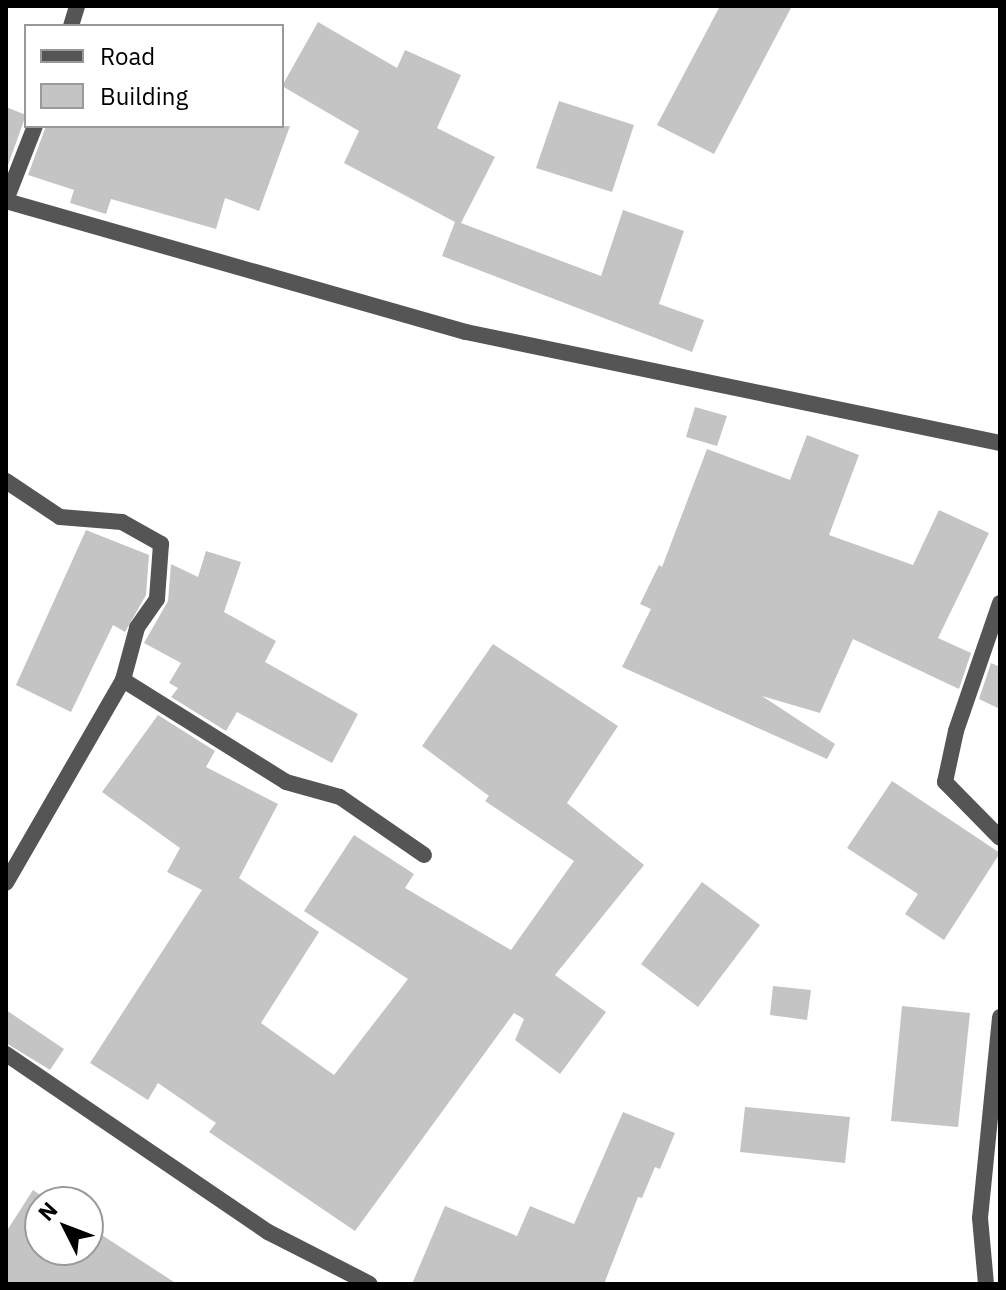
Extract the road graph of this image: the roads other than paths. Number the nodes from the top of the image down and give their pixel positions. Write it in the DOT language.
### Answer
graph roads {
  1 [pos="34,128"];
  2 [pos="6,201"];
  3 [pos="1000,443"];
  4 [pos="6,481"];
  5 [pos="1000,603"];
  6 [pos="123,680"];
  7 [pos="1000,838"];
  8 [pos="424,855"];
  9 [pos="6,883"];
  10 [pos="1000,1017"];
  11 [pos="6,1054"];
  12 [pos="370,1284"];
  13 [pos="986,1284"];
  1 -- 2 [label="street"];
  2 -- 3 [label="street"];
  4 -- 6 [label="street"];
  5 -- 7 [label="street"];
  6 -- 8 [label="street"];
  6 -- 9 [label="street"];
  10 -- 13 [label="street"];
  11 -- 12 [label="street"];
}
